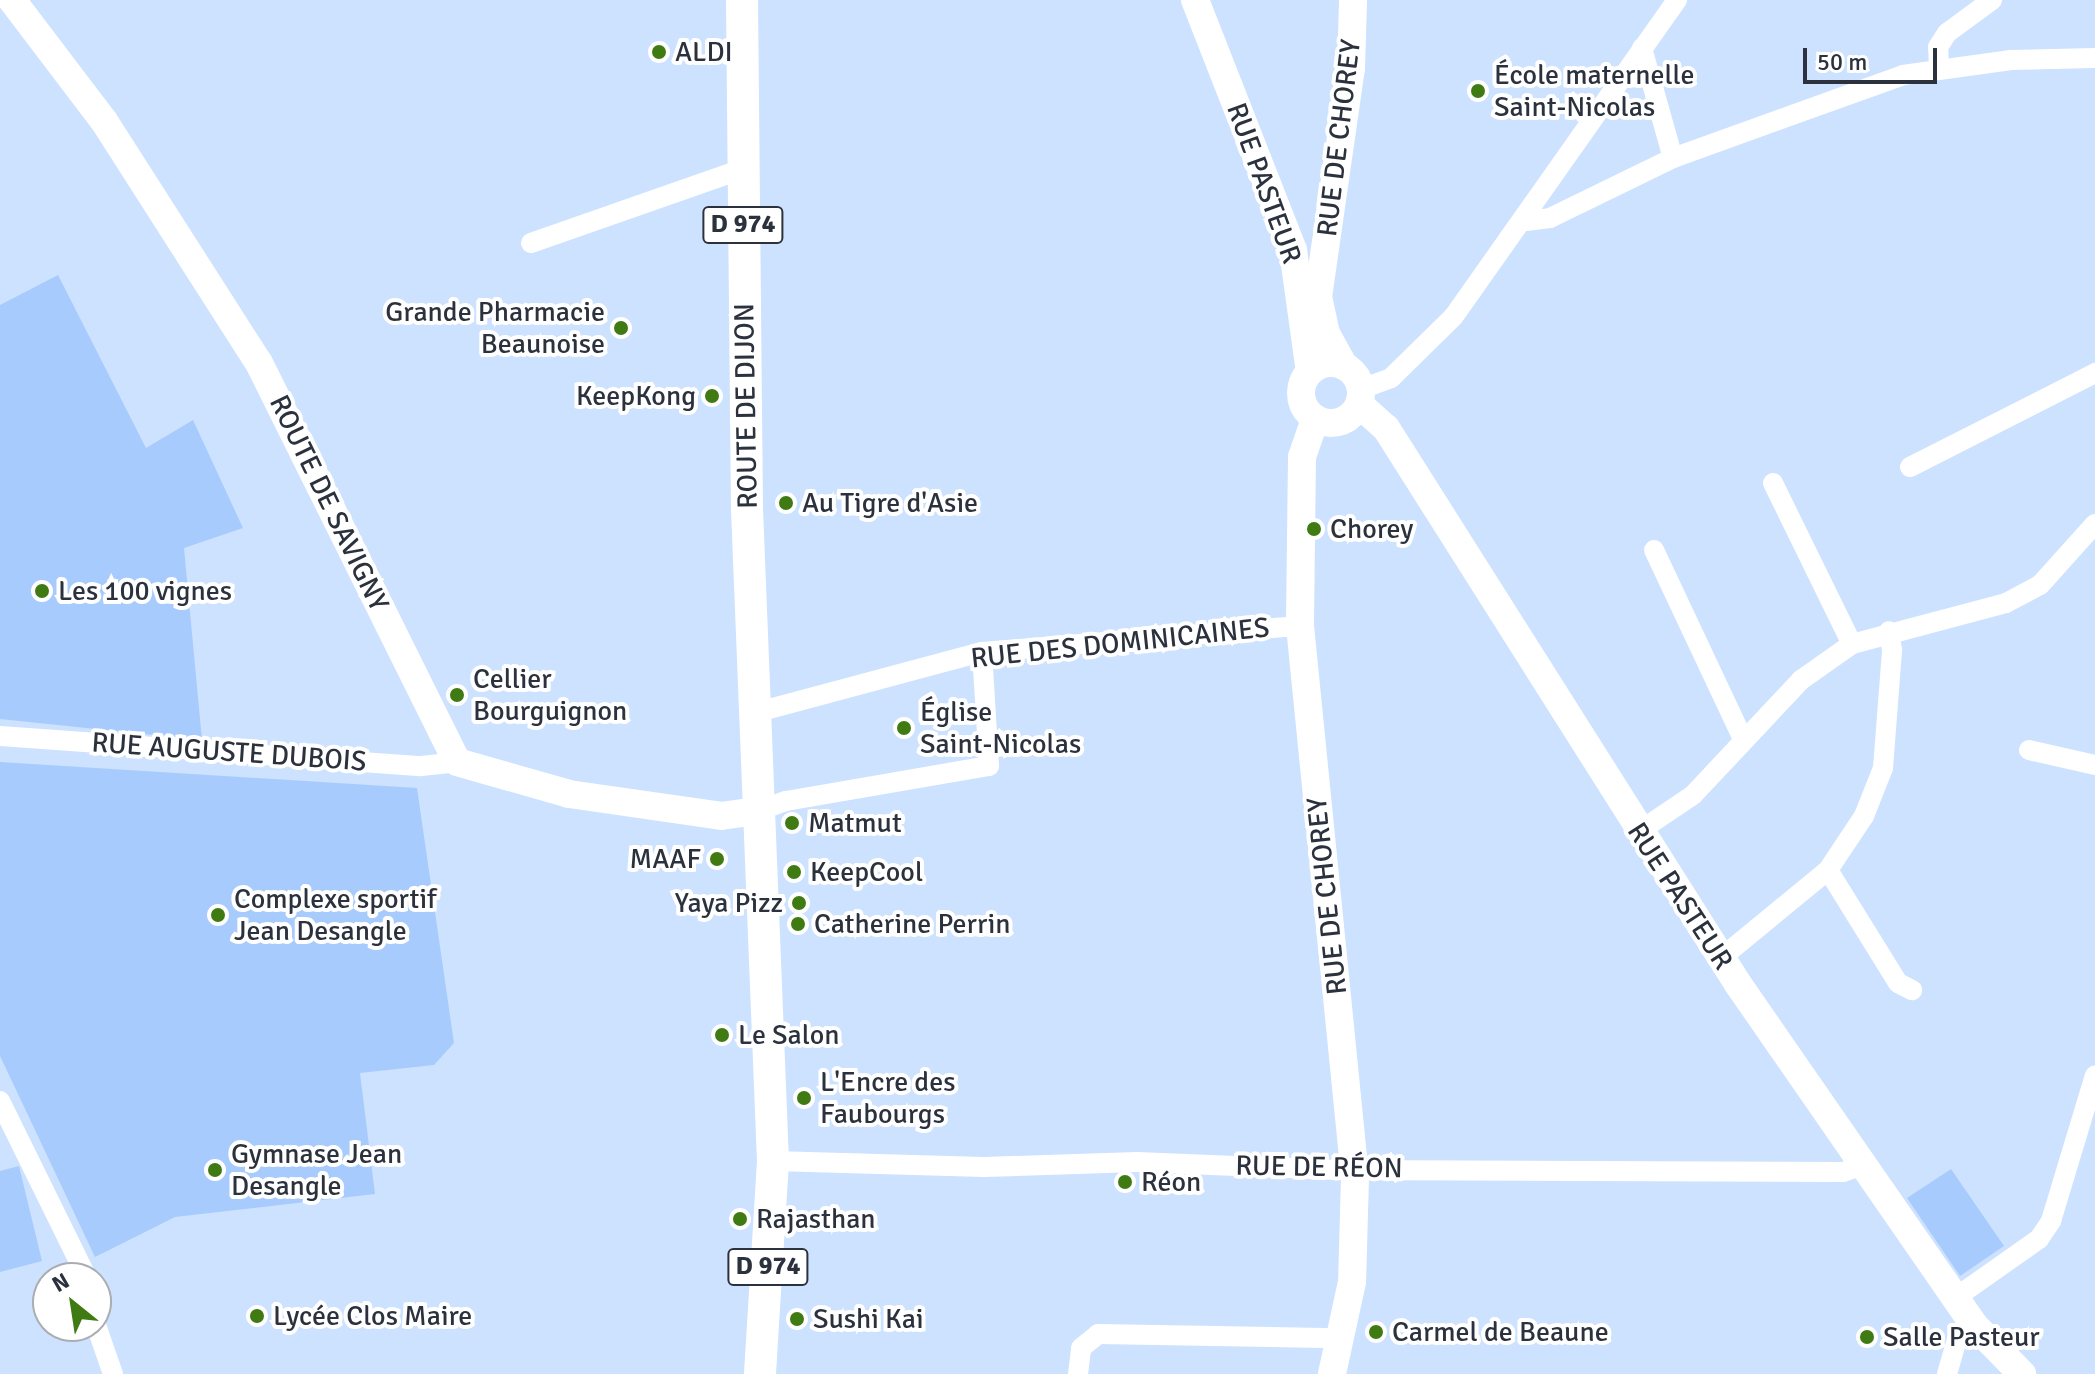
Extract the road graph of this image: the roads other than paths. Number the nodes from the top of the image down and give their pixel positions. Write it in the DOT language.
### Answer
graph roads {
  1 [pos="12,0"];
  2 [pos="742,0"];
  3 [pos="1195,0"];
  4 [pos="1353,0"];
  5 [pos="1677,0"];
  6 [pos="1992,0"];
  7 [pos="1642,48"];
  8 [pos="2095,58"];
  9 [pos="1939,70"];
  10 [pos="1673,158"];
  11 [pos="742,169"];
  12 [pos="1526,221"];
  13 [pos="531,243"];
  14 [pos="1344,366"];
  15 [pos="1310,372"];
  16 [pos="2095,373"];
  17 [pos="1360,397"];
  18 [pos="1315,419"];
  19 [pos="1910,467"];
  20 [pos="1773,483"];
  21 [pos="2093,531"];
  22 [pos="1654,550"];
  23 [pos="1300,626"];
  24 [pos="1889,631"];
  25 [pos="1852,644"];
  26 [pos="982,652"];
  27 [pos="754,713"];
  28 [pos="0,736"];
  29 [pos="1742,737"];
  30 [pos="2029,750"];
  31 [pos="457,762"];
  32 [pos="2095,765"];
  33 [pos="758,811"];
  34 [pos="1638,832"];
  35 [pos="1828,870"];
  36 [pos="1721,958"];
  37 [pos="1912,990"];
  38 [pos="2095,1075"];
  39 [pos="0,1101"];
  40 [pos="773,1161"];
  41 [pos="1863,1165"];
  42 [pos="1355,1168"];
  43 [pos="79,1262"];
  44 [pos="1955,1298"];
  45 [pos="1974,1325"];
  46 [pos="1339,1338"];
  47 [pos="102,1342"];
  48 [pos="113,1374"];
  49 [pos="760,1374"];
  50 [pos="1078,1374"];
  51 [pos="1332,1374"];
  52 [pos="1947,1374"];
  53 [pos="2022,1374"];
  1 -- 31 [label="street, ROUTE DE SAVIGNY"];
  2 -- 11 [label="main road, ROUTE DE DIJON / D 974"];
  3 -- 15 [label="street, RUE PASTEUR"];
  4 -- 14 [label="street, RUE DE CHOREY"];
  5 -- 7 [label="street"];
  6 -- 9 [label="street"];
  7 -- 10 [label="street"];
  7 -- 12 [label="street"];
  8 -- 9 [label="street"];
  9 -- 10 [label="street"];
  10 -- 12 [label="street"];
  11 -- 13 [label="street"];
  11 -- 27 [label="main road, ROUTE DE DIJON / D 974"];
  12 -- 17 [label="street"];
  14 -- 15 [label="street"];
  14 -- 17 [label="street"];
  15 -- 18 [label="street"];
  16 -- 19 [label="street"];
  17 -- 18 [label="street"];
  17 -- 34 [label="street, RUE PASTEUR"];
  18 -- 23 [label="street, RUE DE CHOREY"];
  20 -- 25 [label="street"];
  21 -- 24 [label="street"];
  22 -- 29 [label="street"];
  23 -- 26 [label="street, RUE DES DOMINICAINES"];
  23 -- 42 [label="street, RUE DE CHOREY"];
  24 -- 25 [label="street"];
  24 -- 35 [label="street"];
  25 -- 29 [label="street"];
  26 -- 27 [label="street, RUE DES DOMINICAINES"];
  26 -- 33 [label="street"];
  27 -- 33 [label="main road, ROUTE DE DIJON / D 974"];
  28 -- 31 [label="street, RUE AUGUSTE DUBOIS"];
  29 -- 34 [label="street"];
  30 -- 32 [label="street"];
  31 -- 33 [label="street"];
  33 -- 40 [label="main road, D 974"];
  34 -- 36 [label="street, RUE PASTEUR"];
  35 -- 36 [label="street"];
  35 -- 37 [label="street"];
  36 -- 41 [label="street, RUE PASTEUR"];
  38 -- 44 [label="street"];
  39 -- 43 [label="street"];
  40 -- 42 [label="street, RUE DE RÉON"];
  40 -- 49 [label="main road, D 974"];
  41 -- 42 [label="street, RUE DE RÉON"];
  41 -- 44 [label="street, RUE PASTEUR"];
  42 -- 46 [label="street, RUE DE CHOREY"];
  44 -- 45 [label="street, RUE PASTEUR"];
  45 -- 52 [label="street"];
  45 -- 53 [label="street, RUE PASTEUR"];
  46 -- 50 [label="street"];
  46 -- 51 [label="street, RUE DE CHOREY"];
  47 -- 48 [label="street"];
}
